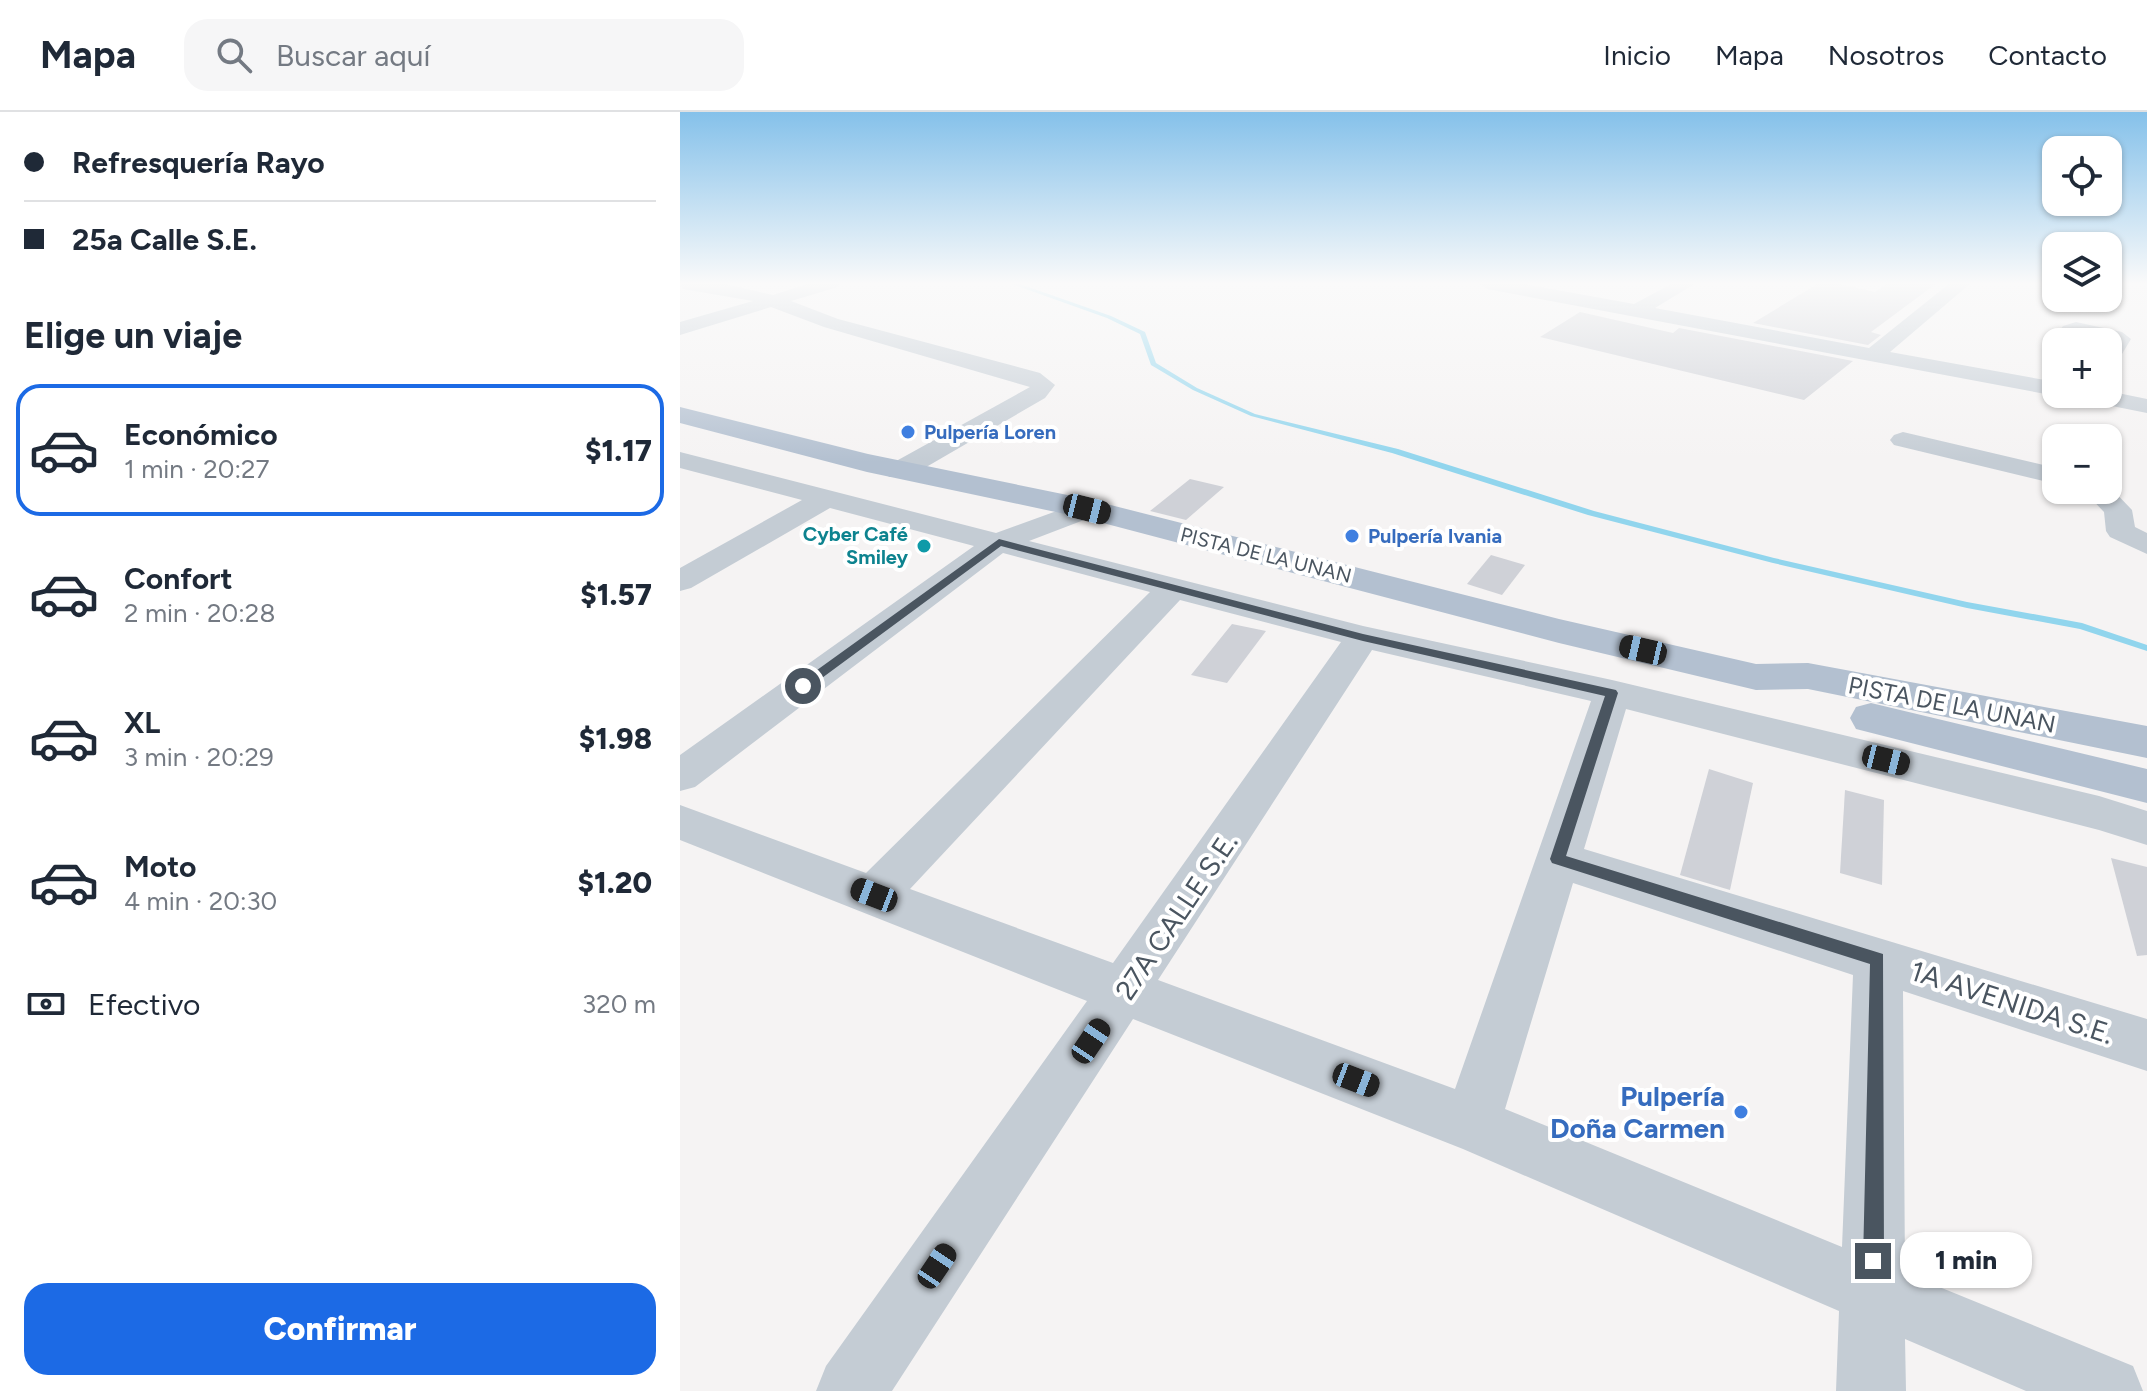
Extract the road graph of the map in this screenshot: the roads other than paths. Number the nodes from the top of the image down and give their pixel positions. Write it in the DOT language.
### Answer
graph roads {
  1 [pos="903,343"];
  2 [pos="1809,343"];
  3 [pos="1888,343"];
  4 [pos="1873,355"];
  5 [pos="2042,386"];
  6 [pos="2122,401"];
  7 [pos="2147,406"];
  8 [pos="680,415"];
  9 [pos="680,433"];
  10 [pos="773,440"];
  11 [pos="1903,440"];
  12 [pos="680,460"];
  13 [pos="899,471"];
  14 [pos="2042,473"];
  15 [pos="827,498"];
  16 [pos="2112,504"];
  17 [pos="1087,509"];
  18 [pos="999,542"];
  19 [pos="2147,545"];
  20 [pos="680,581"];
  21 [pos="1173,588"];
  22 [pos="1559,631"];
  23 [pos="1363,637"];
  24 [pos="1531,675"];
  25 [pos="1756,677"];
  26 [pos="1612,693"];
  27 [pos="2147,742"];
  28 [pos="680,776"];
  29 [pos="2147,786"];
  30 [pos="680,822"];
  31 [pos="2147,828"];
  32 [pos="1557,859"];
  33 [pos="874,895"];
  34 [pos="1878,960"];
  35 [pos="1125,990"];
  36 [pos="2147,1045"];
  37 [pos="1472,1124"];
  38 [pos="1873,1291"];
  39 [pos="851,1391"];
  40 [pos="1871,1391"];
  41 [pos="2108,1391"];
  1 -- 13 [label="street"];
  2 -- 4 [label="street"];
  3 -- 4 [label="street"];
  4 -- 5 [label="street"];
  6 -- 7 [label="street"];
  8 -- 10 [label="main road, PISTA DE LA UNAN"];
  9 -- 10 [label="main road, PISTA DE LA UNAN"];
  10 -- 13 [label="main road, PISTA DE LA UNAN"];
  11 -- 14 [label="street"];
  12 -- 15 [label="street"];
  13 -- 17 [label="main road, PISTA DE LA UNAN"];
  15 -- 18 [label="street"];
  15 -- 20 [label="street"];
  16 -- 19 [label="street"];
  17 -- 18 [label="street"];
  17 -- 22 [label="main road, PISTA DE LA UNAN"];
  18 -- 21 [label="street"];
  18 -- 28 [label="street"];
  21 -- 23 [label="street"];
  21 -- 33 [label="street"];
  22 -- 24 [label="street"];
  22 -- 25 [label="main road, PISTA DE LA UNAN"];
  23 -- 24 [label="street"];
  23 -- 35 [label="street, 27A CALLE S.E."];
  24 -- 26 [label="street"];
  25 -- 27 [label="main road, PISTA DE LA UNAN"];
  25 -- 29 [label="main road, PISTA DE LA UNAN"];
  26 -- 31 [label="street"];
  26 -- 32 [label="street"];
  30 -- 33 [label="street"];
  32 -- 34 [label="street, 1A AVENIDA S.E."];
  32 -- 37 [label="street"];
  33 -- 35 [label="street"];
  34 -- 36 [label="street, 1A AVENIDA S.E."];
  34 -- 38 [label="street"];
  35 -- 37 [label="street"];
  35 -- 39 [label="street, 27A CALLE S.E."];
  37 -- 38 [label="street"];
  38 -- 40 [label="street"];
  38 -- 41 [label="street"];
}
